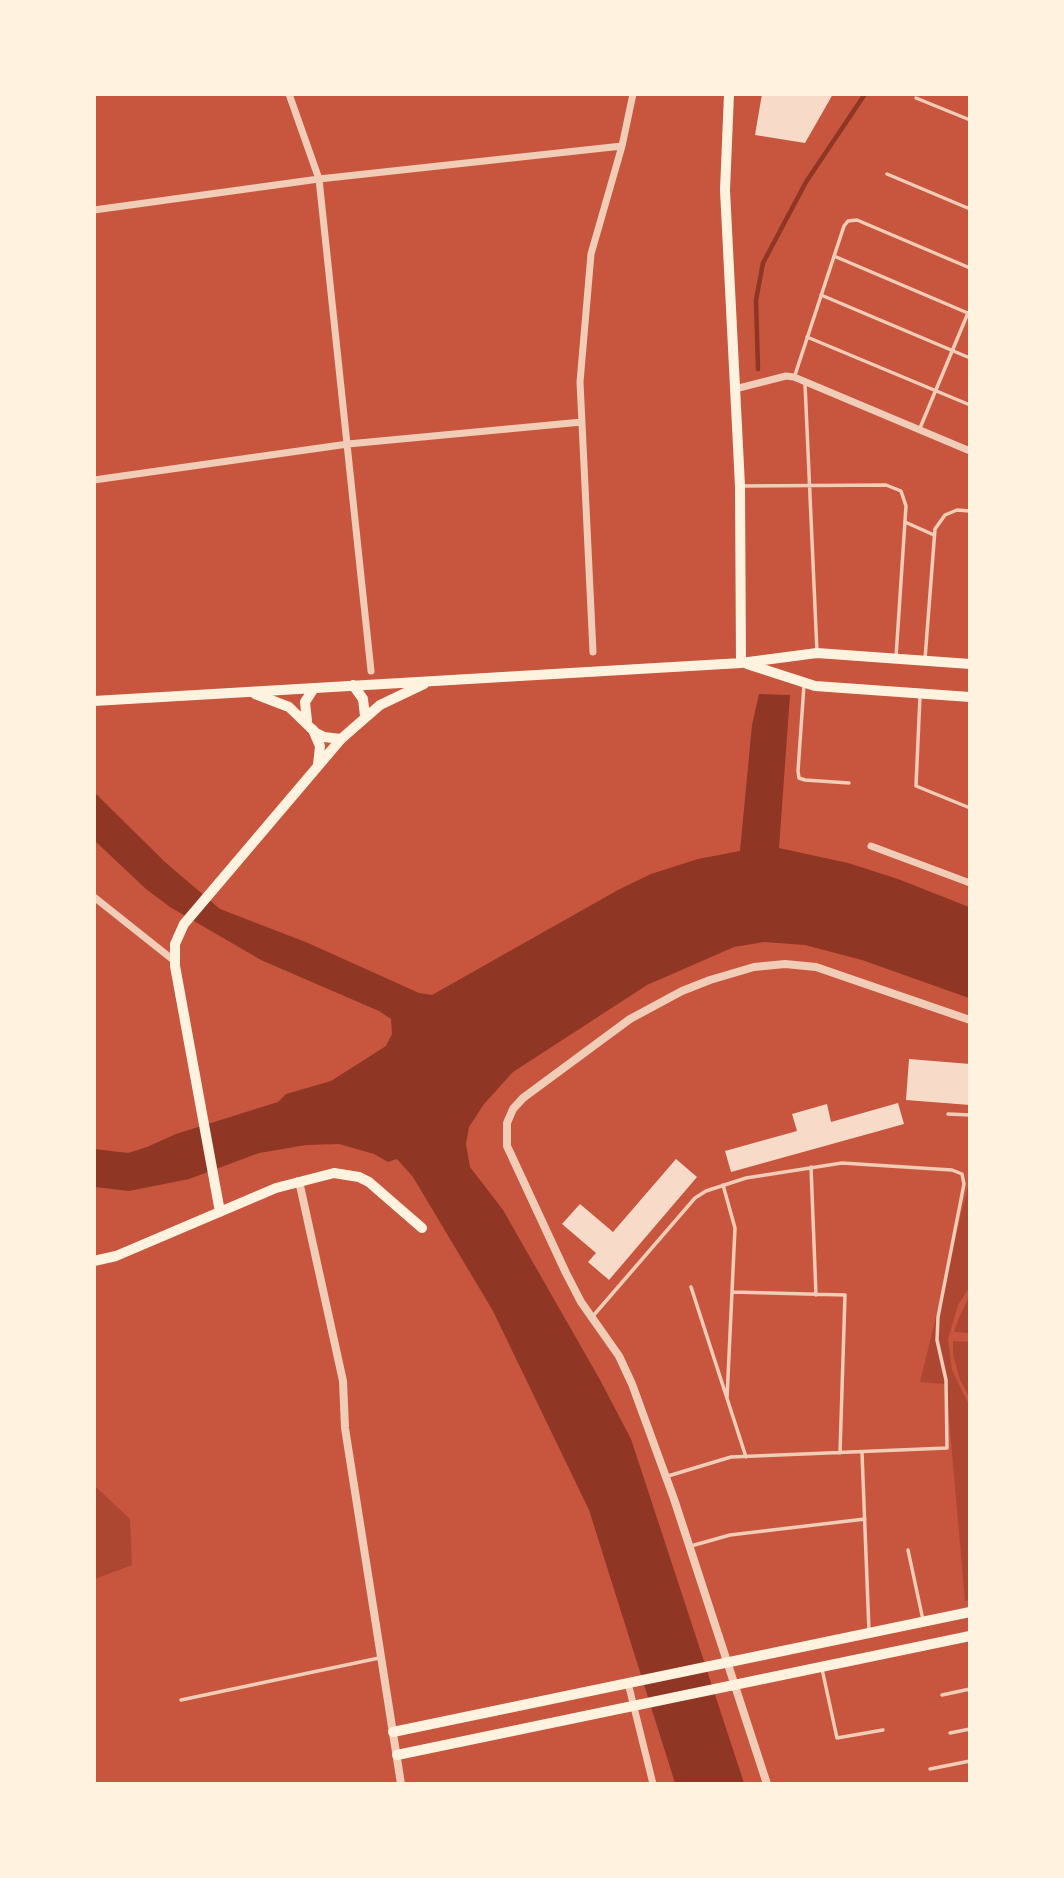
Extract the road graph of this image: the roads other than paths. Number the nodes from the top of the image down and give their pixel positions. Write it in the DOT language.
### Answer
graph roads {
  1 [pos="289,94"];
  2 [pos="633,94"];
  3 [pos="729,94"];
  4 [pos="916,97"];
  5 [pos="970,120"];
  6 [pos="622,146"];
  7 [pos="887,174"];
  8 [pos="320,179"];
  9 [pos="970,209"];
  10 [pos="94,210"];
  11 [pos="834,256"];
  12 [pos="970,268"];
  13 [pos="821,295"];
  14 [pos="969,314"];
  15 [pos="807,337"];
  16 [pos="952,351"];
  17 [pos="970,358"];
  18 [pos="794,377"];
  19 [pos="805,382"];
  20 [pos="735,389"];
  21 [pos="935,391"];
  22 [pos="970,405"];
  23 [pos="582,422"];
  24 [pos="919,430"];
  25 [pos="348,444"];
  26 [pos="970,452"];
  27 [pos="94,480"];
  28 [pos="740,486"];
  29 [pos="809,486"];
  30 [pos="970,511"];
  31 [pos="905,522"];
  32 [pos="934,535"];
  33 [pos="593,652"];
  34 [pos="817,653"];
  35 [pos="895,659"];
  36 [pos="925,661"];
  37 [pos="741,663"];
  38 [pos="970,664"];
  39 [pos="371,671"];
  40 [pos="433,681"];
  41 [pos="804,683"];
  42 [pos="353,685"];
  43 [pos="314,688"];
  44 [pos="237,692"];
  45 [pos="920,694"];
  46 [pos="970,697"];
  47 [pos="94,701"];
  48 [pos="365,716"];
  49 [pos="310,727"];
  50 [pos="341,739"];
  51 [pos="318,766"];
  52 [pos="849,783"];
  53 [pos="970,808"];
  54 [pos="871,846"];
  55 [pos="970,883"];
  56 [pos="94,897"];
  57 [pos="172,959"];
  58 [pos="970,1020"];
  59 [pos="948,1114"];
  60 [pos="970,1115"];
  61 [pos="811,1167"];
  62 [pos="299,1181"];
  63 [pos="723,1185"];
  64 [pos="220,1212"];
  65 [pos="422,1228"];
  66 [pos="94,1261"];
  67 [pos="691,1287"];
  68 [pos="732,1292"];
  69 [pos="816,1294"];
  70 [pos="592,1318"];
  71 [pos="727,1398"];
  72 [pos="862,1452"];
  73 [pos="840,1453"];
  74 [pos="746,1457"];
  75 [pos="666,1477"];
  76 [pos="864,1519"];
  77 [pos="690,1547"];
  78 [pos="908,1550"];
  79 [pos="970,1612"];
  80 [pos="923,1622"];
  81 [pos="869,1633"];
  82 [pos="970,1636"];
  83 [pos="381,1658"];
  84 [pos="727,1662"];
  85 [pos="822,1667"];
  86 [pos="628,1683"];
  87 [pos="735,1685"];
  88 [pos="970,1689"];
  89 [pos="942,1695"];
  90 [pos="181,1700"];
  91 [pos="634,1706"];
  92 [pos="970,1729"];
  93 [pos="883,1730"];
  94 [pos="393,1732"];
  95 [pos="950,1733"];
  96 [pos="397,1755"];
  97 [pos="970,1761"];
  98 [pos="930,1769"];
  99 [pos="401,1783"];
  100 [pos="653,1783"];
  101 [pos="767,1783"];
  1 -- 8 [label="street"];
  2 -- 6 [label="street"];
  3 -- 20 [label="main road"];
  4 -- 5 [label="lane"];
  6 -- 8 [label="street"];
  6 -- 23 [label="street"];
  7 -- 9 [label="lane"];
  8 -- 10 [label="street"];
  8 -- 25 [label="street"];
  11 -- 12 [label="lane"];
  11 -- 13 [label="lane"];
  11 -- 14 [label="lane"];
  13 -- 15 [label="lane"];
  13 -- 16 [label="lane"];
  14 -- 16 [label="lane"];
  15 -- 18 [label="lane"];
  15 -- 21 [label="lane"];
  16 -- 17 [label="lane"];
  16 -- 21 [label="lane"];
  18 -- 19 [label="street"];
  18 -- 20 [label="street"];
  19 -- 24 [label="street"];
  19 -- 29 [label="lane"];
  20 -- 28 [label="main road"];
  21 -- 22 [label="lane"];
  21 -- 24 [label="lane"];
  23 -- 25 [label="street"];
  23 -- 33 [label="street"];
  24 -- 26 [label="street"];
  25 -- 27 [label="street"];
  25 -- 39 [label="street"];
  28 -- 29 [label="lane"];
  28 -- 37 [label="main road"];
  29 -- 31 [label="lane"];
  29 -- 34 [label="lane"];
  30 -- 32 [label="lane"];
  31 -- 32 [label="lane"];
  31 -- 35 [label="lane"];
  32 -- 36 [label="lane"];
  34 -- 35 [label="main road"];
  34 -- 37 [label="main road"];
  35 -- 36 [label="main road"];
  36 -- 38 [label="main road"];
  37 -- 40 [label="main road"];
  37 -- 41 [label="main road"];
  40 -- 42 [label="main road"];
  40 -- 48 [label="main road"];
  41 -- 45 [label="main road"];
  41 -- 52 [label="lane"];
  42 -- 43 [label="main road"];
  42 -- 48 [label="main road"];
  43 -- 44 [label="main road"];
  43 -- 49 [label="main road"];
  44 -- 47 [label="main road"];
  44 -- 49 [label="main road"];
  45 -- 46 [label="main road"];
  45 -- 53 [label="lane"];
  48 -- 50 [label="main road"];
  49 -- 50 [label="main road"];
  49 -- 51 [label="main road"];
  50 -- 51 [label="main road"];
  51 -- 64 [label="main road"];
  54 -- 55 [label="street"];
  56 -- 57 [label="street"];
  58 -- 70 [label="street"];
  59 -- 60 [label="lane"];
  61 -- 63 [label="lane"];
  61 -- 69 [label="lane"];
  61 -- 72 [label="lane"];
  62 -- 64 [label="main road"];
  62 -- 65 [label="main road"];
  62 -- 83 [label="street"];
  63 -- 68 [label="lane"];
  63 -- 70 [label="lane"];
  64 -- 66 [label="main road"];
  67 -- 71 [label="lane"];
  68 -- 69 [label="lane"];
  68 -- 71 [label="lane"];
  69 -- 73 [label="lane"];
  70 -- 75 [label="street"];
  71 -- 74 [label="lane"];
  72 -- 73 [label="lane"];
  72 -- 76 [label="lane"];
  73 -- 74 [label="lane"];
  74 -- 75 [label="lane"];
  75 -- 77 [label="street"];
  76 -- 77 [label="lane"];
  76 -- 81 [label="lane"];
  77 -- 84 [label="street"];
  78 -- 80 [label="lane"];
  79 -- 80 [label="main road"];
  80 -- 81 [label="main road"];
  81 -- 84 [label="main road"];
  82 -- 85 [label="main road"];
  83 -- 90 [label="lane"];
  83 -- 94 [label="street"];
  84 -- 86 [label="main road"];
  84 -- 87 [label="street"];
  85 -- 87 [label="main road"];
  85 -- 93 [label="lane"];
  86 -- 91 [label="street"];
  86 -- 94 [label="main road"];
  87 -- 91 [label="main road"];
  87 -- 101 [label="street"];
  88 -- 89 [label="lane"];
  91 -- 96 [label="main road"];
  91 -- 100 [label="street"];
  92 -- 95 [label="lane"];
  94 -- 96 [label="street"];
  96 -- 99 [label="street"];
  97 -- 98 [label="lane"];
}
